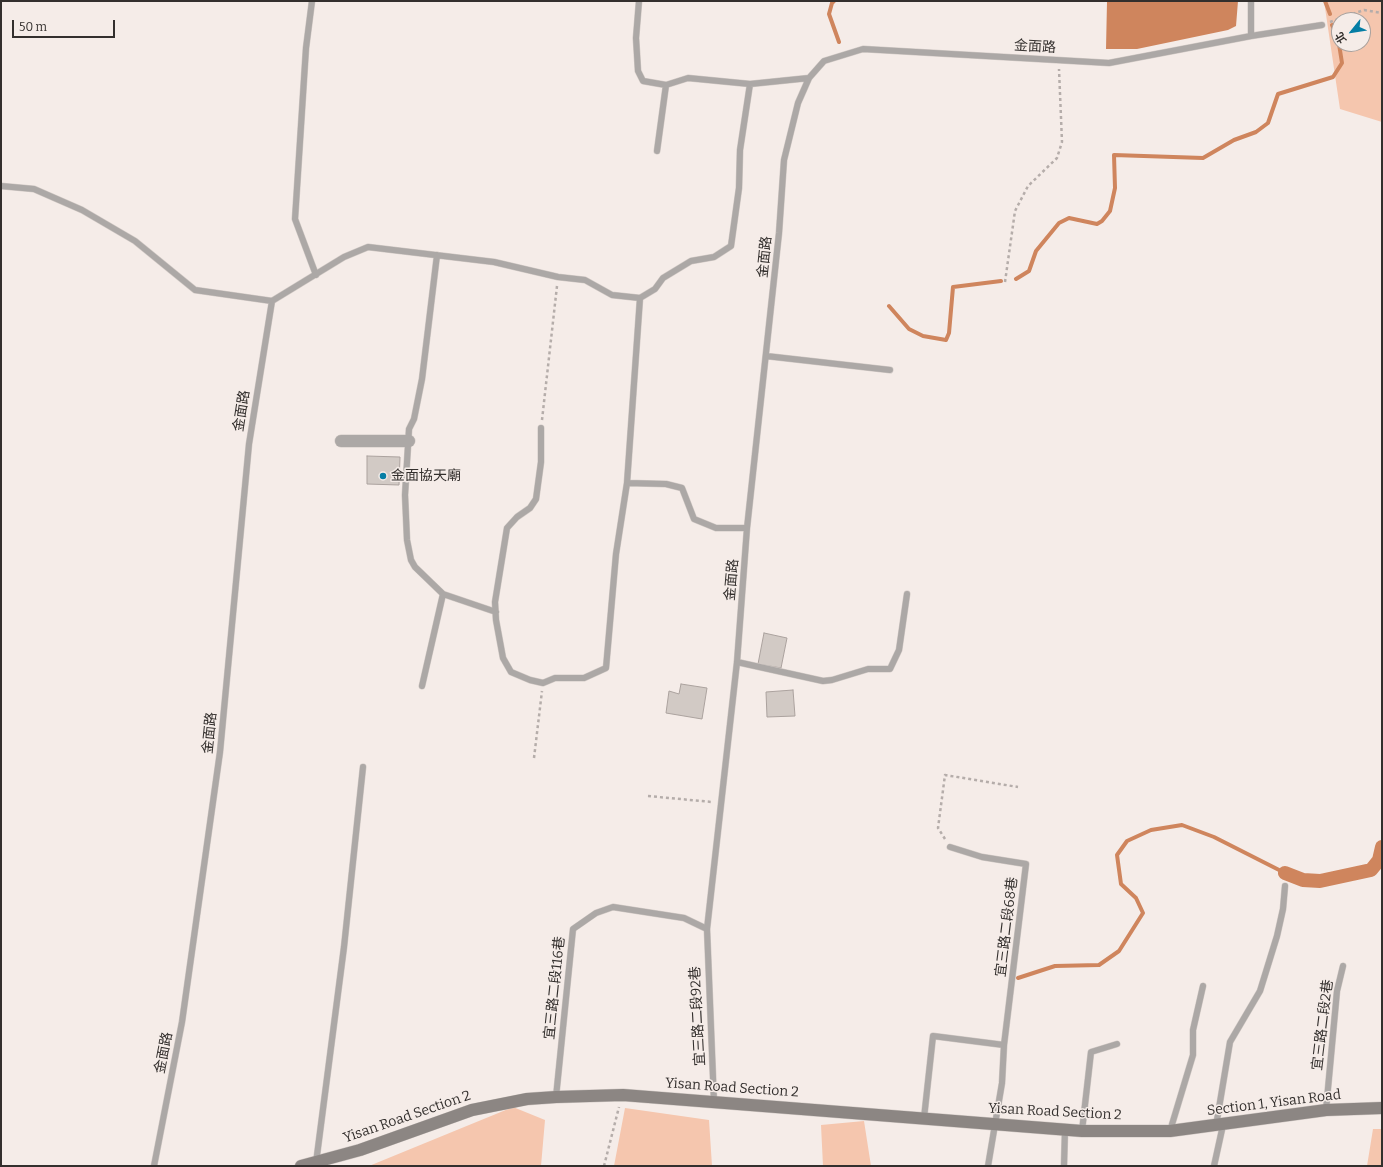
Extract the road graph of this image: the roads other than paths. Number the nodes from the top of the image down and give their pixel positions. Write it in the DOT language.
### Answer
graph roads {
  1 [pos="312,1"];
  2 [pos="639,1"];
  3 [pos="1251,1"];
  4 [pos="1322,25"];
  5 [pos="1251,36"];
  6 [pos="809,78"];
  7 [pos="750,84"];
  8 [pos="666,85"];
  9 [pos="657,152"];
  10 [pos="1,186"];
  11 [pos="437,255"];
  12 [pos="316,275"];
  13 [pos="640,298"];
  14 [pos="272,301"];
  15 [pos="766,356"];
  16 [pos="890,370"];
  17 [pos="541,428"];
  18 [pos="341,441"];
  19 [pos="409,441"];
  20 [pos="627,483"];
  21 [pos="748,528"];
  22 [pos="444,594"];
  23 [pos="906,594"];
  24 [pos="496,612"];
  25 [pos="737,662"];
  26 [pos="422,686"];
  27 [pos="363,767"];
  28 [pos="950,847"];
  29 [pos="1286,886"];
  30 [pos="707,929"];
  31 [pos="1343,966"];
  32 [pos="1203,986"];
  33 [pos="1117,1044"];
  34 [pos="1004,1045"];
  35 [pos="556,1097"];
  36 [pos="714,1102"];
  37 [pos="1382,1108"];
  38 [pos="1326,1110"];
  39 [pos="924,1118"];
  40 [pos="994,1124"];
  41 [pos="1219,1125"];
  42 [pos="1065,1129"];
  43 [pos="1082,1131"];
  44 [pos="1170,1131"];
  45 [pos="316,1163"];
  46 [pos="154,1166"];
  47 [pos="301,1166"];
  48 [pos="988,1166"];
  49 [pos="1064,1166"];
  50 [pos="1214,1166"];
  1 -- 12 [label="lane"];
  2 -- 8 [label="lane"];
  3 -- 5 [label="lane"];
  4 -- 5 [label="lane, 金面路"];
  5 -- 6 [label="lane, 金面路"];
  6 -- 7 [label="lane"];
  6 -- 15 [label="lane, 金面路"];
  7 -- 8 [label="lane"];
  7 -- 13 [label="lane"];
  8 -- 9 [label="lane"];
  10 -- 14 [label="lane"];
  11 -- 12 [label="lane"];
  11 -- 13 [label="lane"];
  11 -- 19 [label="lane"];
  12 -- 14 [label="lane"];
  13 -- 20 [label="lane"];
  14 -- 46 [label="lane, 金面路"];
  15 -- 16 [label="lane"];
  15 -- 21 [label="lane, 金面路"];
  17 -- 24 [label="lane"];
  18 -- 19 [label="street"];
  19 -- 22 [label="lane"];
  20 -- 21 [label="lane"];
  20 -- 24 [label="lane"];
  21 -- 25 [label="lane, 金面路"];
  22 -- 24 [label="lane"];
  22 -- 26 [label="lane"];
  23 -- 25 [label="lane"];
  25 -- 30 [label="lane, 金面路"];
  27 -- 45 [label="lane"];
  28 -- 34 [label="lane, 宜三路二段68巷"];
  29 -- 41 [label="lane"];
  30 -- 35 [label="lane, 宜三路二段116巷"];
  30 -- 36 [label="lane, 宜三路二段92巷"];
  31 -- 38 [label="lane, 宜三路二段2巷"];
  32 -- 44 [label="lane"];
  33 -- 43 [label="lane"];
  34 -- 39 [label="lane"];
  34 -- 40 [label="lane, 宜三路二段68巷"];
  35 -- 36 [label="street, Yisan Road Section 2"];
  35 -- 45 [label="street, Yisan Road Section 2"];
  36 -- 39 [label="street, Yisan Road Section 2"];
  37 -- 38 [label="street, Section 1, Yisan Road"];
  38 -- 41 [label="street, Section 1, Yisan Road"];
  39 -- 40 [label="street, Yisan Road Section 2"];
  40 -- 42 [label="street, Yisan Road Section 2"];
  40 -- 48 [label="lane, 宜三路二段68巷"];
  41 -- 44 [label="street, Section 1, Yisan Road"];
  41 -- 50 [label="lane"];
  42 -- 43 [label="street, Yisan Road Section 2"];
  42 -- 49 [label="lane"];
  43 -- 44 [label="street, Yisan Road Section 2"];
  45 -- 47 [label="street, Yisan Road Section 2"];
}
